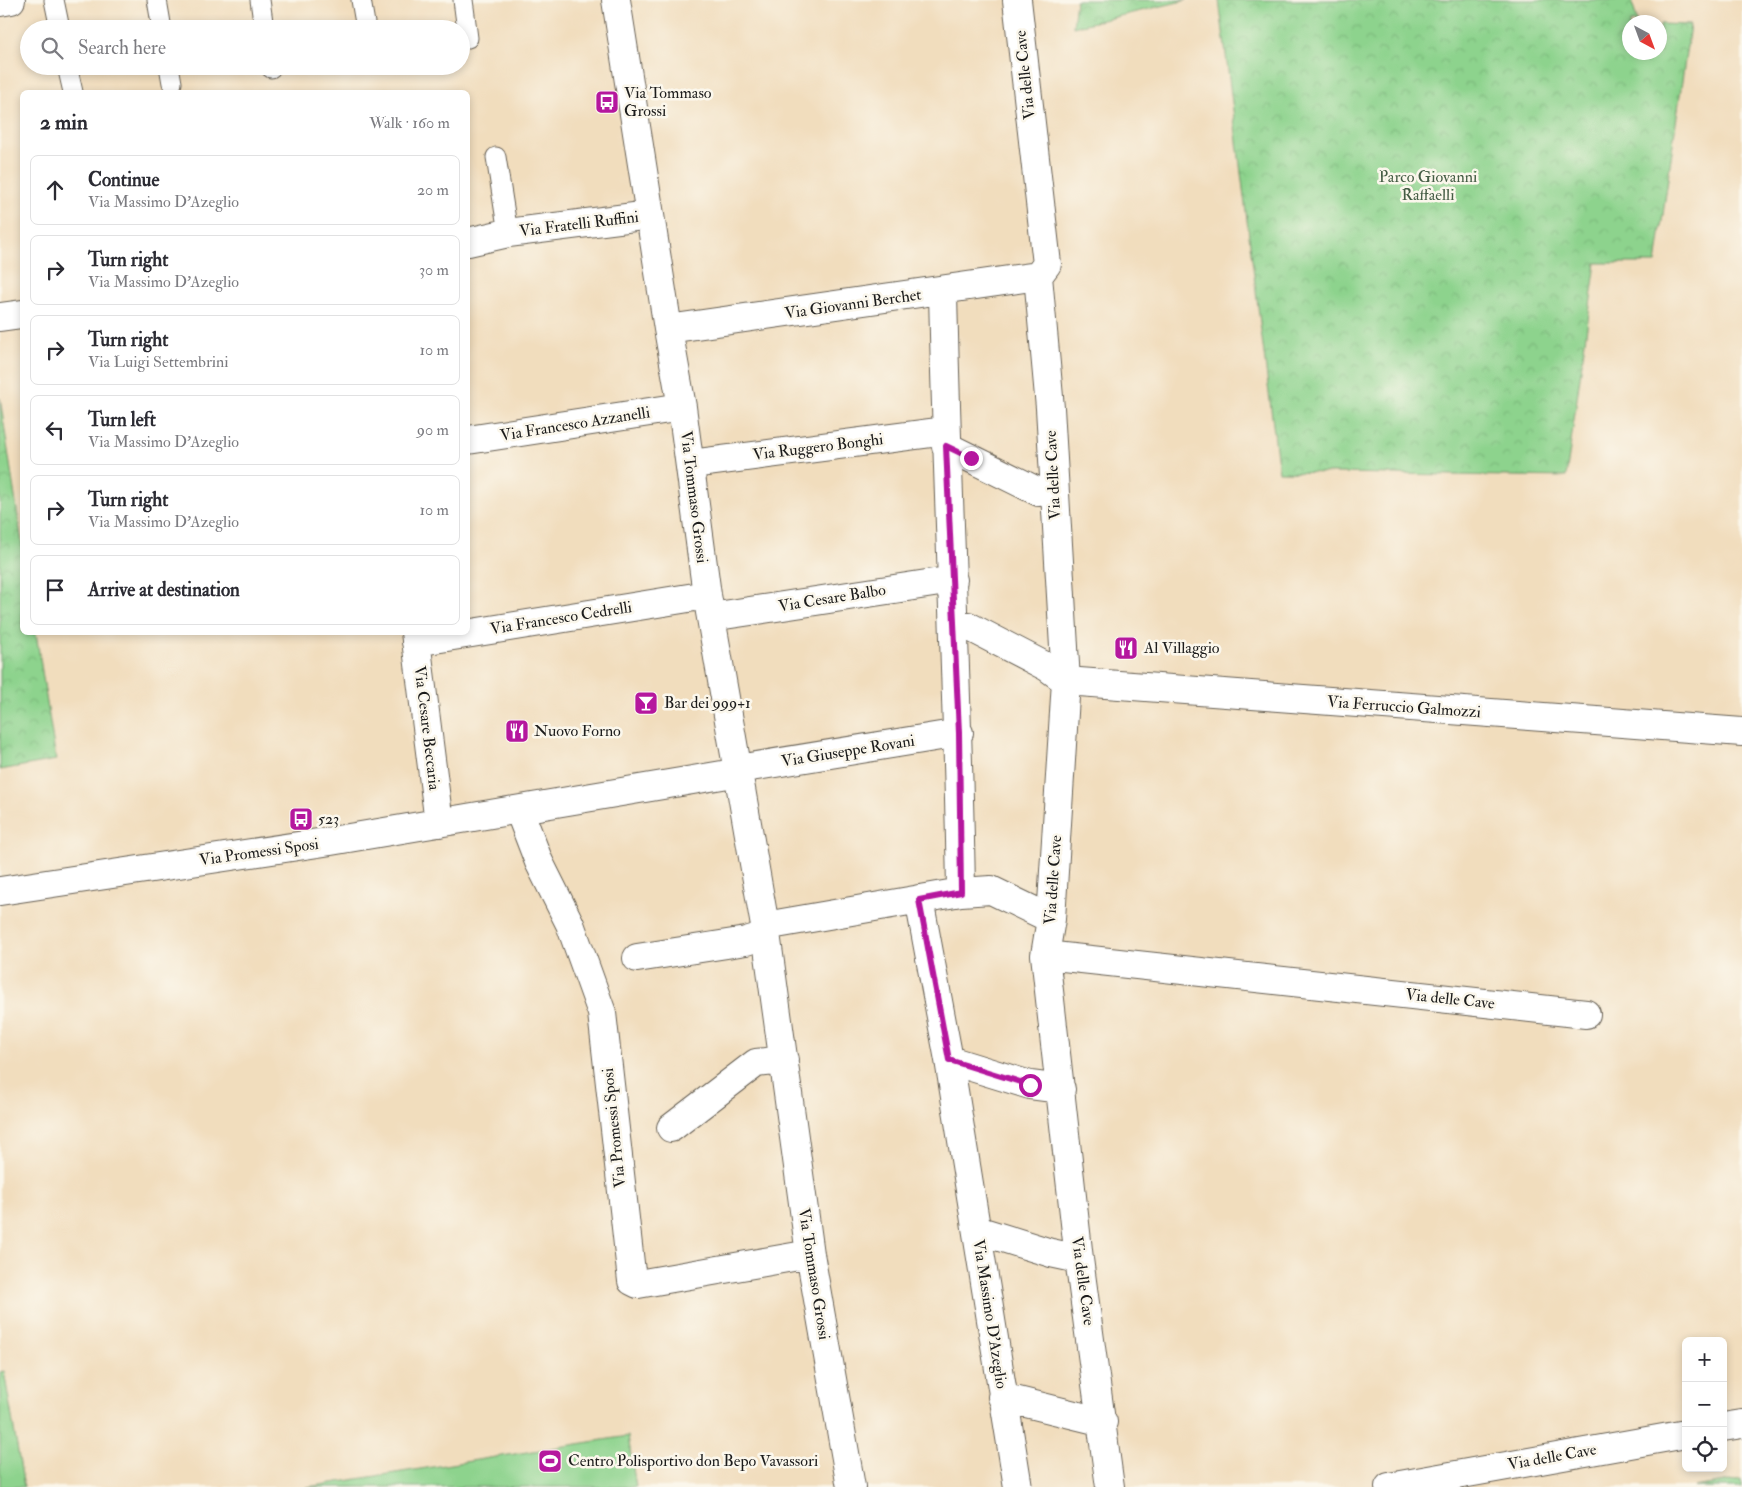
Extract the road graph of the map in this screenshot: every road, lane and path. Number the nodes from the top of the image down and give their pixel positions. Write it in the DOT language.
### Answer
graph roads {
  1 [pos="10,0"];
  2 [pos="54,0"];
  3 [pos="157,0"];
  4 [pos="260,0"];
  5 [pos="362,0"];
  6 [pos="463,0"];
  7 [pos="616,0"];
  8 [pos="1017,0"];
  9 [pos="0,2"];
  10 [pos="58,20"];
  11 [pos="160,20"];
  12 [pos="263,20"];
  13 [pos="365,20"];
  14 [pos="466,20"];
  15 [pos="69,75"];
  16 [pos="73,90"];
  17 [pos="496,157"];
  18 [pos="650,214"];
  19 [pos="508,233"];
  20 [pos="470,242"];
  21 [pos="1038,276"];
  22 [pos="943,291"];
  23 [pos="20,314"];
  24 [pos="0,317"];
  25 [pos="668,329"];
  26 [pos="682,407"];
  27 [pos="946,438"];
  28 [pos="470,440"];
  29 [pos="691,464"];
  30 [pos="1040,492"];
  31 [pos="953,580"];
  32 [pos="709,606"];
  33 [pos="955,624"];
  34 [pos="470,631"];
  35 [pos="434,635"];
  36 [pos="415,637"];
  37 [pos="1066,681"];
  38 [pos="1742,732"];
  39 [pos="959,733"];
  40 [pos="739,770"];
  41 [pos="518,810"];
  42 [pos="439,822"];
  43 [pos="0,892"];
  44 [pos="961,892"];
  45 [pos="919,900"];
  46 [pos="1051,919"];
  47 [pos="766,930"];
  48 [pos="1045,955"];
  49 [pos="637,958"];
  50 [pos="1586,1014"];
  51 [pos="784,1060"];
  52 [pos="949,1060"];
  53 [pos="1061,1089"];
  54 [pos="672,1128"];
  55 [pos="977,1230"];
  56 [pos="810,1254"];
  57 [pos="1079,1258"];
  58 [pos="1002,1397"];
  59 [pos="1103,1422"];
  60 [pos="1742,1424"];
  61 [pos="1727,1426"];
  62 [pos="1682,1435"];
  63 [pos="851,1487"];
  64 [pos="1018,1487"];
  65 [pos="1110,1487"];
  66 [pos="1389,1487"];
  1 -- 9 [label="street"];
  2 -- 10 [label="lane"];
  3 -- 11 [label="lane"];
  4 -- 12 [label="lane"];
  5 -- 13 [label="lane"];
  6 -- 14 [label="lane"];
  7 -- 18 [label="street, Via Tommaso Grossi"];
  8 -- 21 [label="street, Via delle Cave"];
  15 -- 16 [label="lane"];
  17 -- 19 [label="lane, Via Fratelli Ruffini"];
  18 -- 19 [label="street, Via Fratelli Ruffini"];
  18 -- 25 [label="street, Via Tommaso Grossi"];
  19 -- 20 [label="street, Via Fratelli Ruffini"];
  21 -- 22 [label="street, Via Giovanni Berchet"];
  21 -- 37 [label="street, Via delle Cave"];
  22 -- 25 [label="street, Via Giovanni Berchet"];
  22 -- 27 [label="street"];
  23 -- 24 [label="street"];
  25 -- 26 [label="street, Via Tommaso Grossi"];
  26 -- 28 [label="street, Via Francesco Azzanelli"];
  26 -- 29 [label="street, Via Tommaso Grossi"];
  27 -- 29 [label="street, Via Ruggero Bonghi"];
  27 -- 30 [label="street"];
  27 -- 31 [label="street"];
  29 -- 32 [label="street, Via Tommaso Grossi"];
  31 -- 32 [label="street, Via Cesare Balbo"];
  31 -- 33 [label="street"];
  32 -- 34 [label="street, Via Francesco Cedrelli"];
  32 -- 40 [label="street, Via Tommaso Grossi"];
  33 -- 37 [label="street"];
  33 -- 39 [label="street"];
  35 -- 36 [label="street, Via Francesco Cedrelli"];
  36 -- 42 [label="street, Via Cesare Beccaria"];
  37 -- 38 [label="street, Via Ferruccio Galmozzi"];
  37 -- 46 [label="street, Via delle Cave"];
  39 -- 40 [label="street, Via Giuseppe Rovani"];
  39 -- 44 [label="street"];
  40 -- 41 [label="street, Via Promessi Sposi"];
  40 -- 47 [label="street, Via Tommaso Grossi"];
  41 -- 42 [label="street, Via Promessi Sposi"];
  41 -- 56 [label="street, Via Promessi Sposi"];
  42 -- 43 [label="street, Via Promessi Sposi"];
  44 -- 45 [label="street"];
  44 -- 46 [label="street"];
  45 -- 47 [label="street"];
  45 -- 52 [label="street, Via Massimo D'Azeglio"];
  46 -- 48 [label="street, Via delle Cave"];
  47 -- 49 [label="street"];
  47 -- 51 [label="street, Via Tommaso Grossi"];
  48 -- 50 [label="street, Via delle Cave"];
  48 -- 53 [label="street, Via delle Cave"];
  51 -- 54 [label="street"];
  51 -- 56 [label="street, Via Tommaso Grossi"];
  52 -- 53 [label="street"];
  52 -- 55 [label="street, Via Massimo D'Azeglio"];
  53 -- 57 [label="street, Via delle Cave"];
  55 -- 57 [label="street, Via Massimo D'Azeglio"];
  55 -- 58 [label="street, Via Massimo D'Azeglio"];
  56 -- 63 [label="street, Via Tommaso Grossi"];
  57 -- 59 [label="street, Via delle Cave"];
  58 -- 59 [label="street, Via Massimo D'Azeglio"];
  58 -- 64 [label="street, Via Massimo D'Azeglio"];
  59 -- 65 [label="street, Via delle Cave"];
  60 -- 61 [label="street"];
  62 -- 66 [label="street, Via delle Cave"];
}
